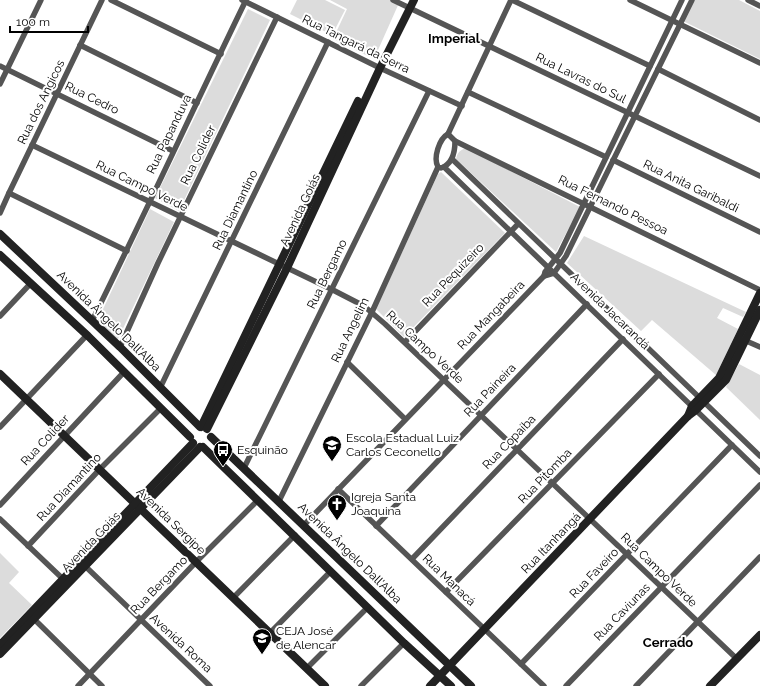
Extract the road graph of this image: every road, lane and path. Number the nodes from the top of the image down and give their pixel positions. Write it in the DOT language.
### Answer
graph roads {
  1 [pos="40,0"];
  2 [pos="102,0"];
  3 [pos="111,0"];
  4 [pos="244,0"];
  5 [pos="393,0"];
  6 [pos="414,0"];
  7 [pos="512,0"];
  8 [pos="630,0"];
  9 [pos="682,0"];
  10 [pos="692,0"];
  11 [pos="748,0"];
  12 [pos="408,5"];
  13 [pos="760,6"];
  14 [pos="277,17"];
  15 [pos="672,21"];
  16 [pos="680,25"];
  17 [pos="328,42"];
  18 [pos="80,45"];
  19 [pos="489,46"];
  20 [pos="221,54"];
  21 [pos="760,63"];
  22 [pos="0,66"];
  23 [pos="650,66"];
  24 [pos="377,67"];
  25 [pos="7,69"];
  26 [pos="658,69"];
  27 [pos="0,84"];
  28 [pos="429,91"];
  29 [pos="468,92"];
  30 [pos="57,94"];
  31 [pos="197,103"];
  32 [pos="462,106"];
  33 [pos="628,113"];
  34 [pos="636,116"];
  35 [pos="760,120"];
  36 [pos="448,134"];
  37 [pos="455,140"];
  38 [pos="32,145"];
  39 [pos="173,151"];
  40 [pos="606,156"];
  41 [pos="452,159"];
  42 [pos="613,160"];
  43 [pos="441,167"];
  44 [pos="760,176"];
  45 [pos="9,193"];
  46 [pos="149,202"];
  47 [pos="584,203"];
  48 [pos="591,207"];
  49 [pos="0,213"];
  50 [pos="181,218"];
  51 [pos="518,224"];
  52 [pos="510,231"];
  53 [pos="760,232"];
  54 [pos="0,234"];
  55 [pos="232,242"];
  56 [pos="127,251"];
  57 [pos="0,255"];
  58 [pos="555,259"];
  59 [pos="561,264"];
  60 [pos="283,266"];
  61 [pos="549,268"];
  62 [pos="554,273"];
  63 [pos="544,276"];
  64 [pos="31,284"];
  65 [pos="331,289"];
  66 [pos="760,290"];
  67 [pos="760,293"];
  68 [pos="587,304"];
  69 [pos="760,310"];
  70 [pos="372,312"];
  71 [pos="0,316"];
  72 [pos="92,321"];
  73 [pos="87,335"];
  74 [pos="741,338"];
  75 [pos="622,339"];
  76 [pos="404,342"];
  77 [pos="120,347"];
  78 [pos="760,347"];
  79 [pos="105,352"];
  80 [pos="347,362"];
  81 [pos="124,372"];
  82 [pos="0,374"];
  83 [pos="659,374"];
  84 [pos="444,380"];
  85 [pos="160,388"];
  86 [pos="26,399"];
  87 [pos="702,400"];
  88 [pos="161,408"];
  89 [pos="694,408"];
  90 [pos="481,415"];
  91 [pos="405,419"];
  92 [pos="0,427"];
  93 [pos="203,428"];
  94 [pos="65,435"];
  95 [pos="211,437"];
  96 [pos="196,444"];
  97 [pos="732,445"];
  98 [pos="517,449"];
  99 [pos="760,456"];
  100 [pos="244,468"];
  101 [pos="100,469"];
  102 [pos="760,472"];
  103 [pos="552,483"];
  104 [pos="760,485"];
  105 [pos="338,489"];
  106 [pos="257,501"];
  107 [pos="279,501"];
  108 [pos="0,505"];
  109 [pos="138,506"];
  110 [pos="0,519"];
  111 [pos="590,519"];
  112 [pos="304,525"];
  113 [pos="376,526"];
  114 [pos="295,535"];
  115 [pos="28,546"];
  116 [pos="627,554"];
  117 [pos="760,557"];
  118 [pos="412,559"];
  119 [pos="196,562"];
  120 [pos="85,566"];
  121 [pos="332,571"];
  122 [pos="63,579"];
  123 [pos="661,587"];
  124 [pos="446,592"];
  125 [pos="234,597"];
  126 [pos="368,607"];
  127 [pos="34,619"];
  128 [pos="140,620"];
  129 [pos="698,622"];
  130 [pos="484,628"];
  131 [pos="270,633"];
  132 [pos="760,635"];
  133 [pos="404,643"];
  134 [pos="0,645"];
  135 [pos="0,654"];
  136 [pos="737,659"];
  137 [pos="521,664"];
  138 [pos="449,665"];
  139 [pos="307,668"];
  140 [pos="90,674"];
  141 [pos="440,675"];
  142 [pos="78,686"];
  143 [pos="102,686"];
  144 [pos="210,686"];
  145 [pos="325,686"];
  146 [pos="361,686"];
  147 [pos="430,686"];
  148 [pos="451,686"];
  149 [pos="471,686"];
  150 [pos="544,686"];
  151 [pos="566,686"];
  152 [pos="636,686"];
  153 [pos="710,686"];
  1 -- 25 [label="street"];
  2 -- 18 [label="street, Rua dos Angicos"];
  3 -- 20 [label="street"];
  4 -- 14 [label="street, Rua Tangará da Serra"];
  4 -- 20 [label="street, Rua Papanduva"];
  5 -- 12 [label="street, Rua Lavras do Sul"];
  6 -- 12 [label="main road, Avenida Goiás"];
  7 -- 19 [label="street"];
  7 -- 23 [label="street"];
  8 -- 15 [label="street"];
  9 -- 15 [label="street"];
  10 -- 16 [label="street"];
  11 -- 13 [label="street"];
  12 -- 19 [label="street, Rua Lavras do Sul"];
  12 -- 24 [label="main road, Avenida Goiás"];
  14 -- 17 [label="street, Rua Tangará da Serra"];
  14 -- 50 [label="street, Rua Colider"];
  15 -- 16 [label="street"];
  15 -- 23 [label="street"];
  16 -- 21 [label="street"];
  16 -- 26 [label="street"];
  17 -- 24 [label="street, Rua Tangará da Serra"];
  17 -- 55 [label="street, Rua Diamantino"];
  18 -- 30 [label="street, Rua dos Angicos"];
  18 -- 31 [label="street"];
  19 -- 29 [label="street"];
  19 -- 33 [label="street, Rua Lavras do Sul"];
  20 -- 31 [label="street, Rua Papanduva"];
  22 -- 25 [label="street, Rua Cedro"];
  23 -- 33 [label="street"];
  24 -- 28 [label="street, Rua Tangará da Serra"];
  24 -- 60 [label="main road, Avenida Goiás"];
  25 -- 27 [label="street"];
  25 -- 30 [label="street, Rua Cedro"];
  26 -- 34 [label="street"];
  26 -- 35 [label="street"];
  28 -- 32 [label="street, Rua Tangará da Serra"];
  28 -- 65 [label="street, Rua Bergamo"];
  29 -- 32 [label="street"];
  29 -- 40 [label="street"];
  30 -- 38 [label="street, Rua dos Angicos"];
  30 -- 39 [label="street, Rua Cedro"];
  31 -- 39 [label="street, Rua Papanduva"];
  32 -- 36 [label="street"];
  33 -- 34 [label="street, Rua Lavras do Sul"];
  33 -- 40 [label="street"];
  34 -- 42 [label="street"];
  34 -- 44 [label="street, Rua Lavras do Sul"];
  36 -- 37 [label="street, Rua Fernando Pessoa"];
  36 -- 43 [label="street"];
  37 -- 41 [label="street"];
  37 -- 47 [label="street, Rua Fernando Pessoa"];
  38 -- 45 [label="street, Rua dos Angicos"];
  38 -- 46 [label="street, Rua Campo Verde"];
  39 -- 46 [label="street, Rua Papanduva"];
  40 -- 47 [label="street"];
  41 -- 43 [label="street"];
  41 -- 51 [label="street"];
  42 -- 48 [label="street"];
  42 -- 53 [label="street, Rua Anita Garibaldi"];
  43 -- 52 [label="street, Avenida Jacarandá"];
  43 -- 70 [label="street, Rua Angelim"];
  45 -- 49 [label="street, Rua dos Angicos"];
  45 -- 56 [label="street"];
  46 -- 50 [label="street, Rua Campo Verde"];
  46 -- 56 [label="street, Rua Papanduva"];
  47 -- 48 [label="street, Rua Fernando Pessoa"];
  47 -- 58 [label="street, Rua Mangabeira"];
  48 -- 59 [label="street"];
  48 -- 66 [label="street, Rua Fernando Pessoa"];
  50 -- 55 [label="street, Rua Campo Verde"];
  50 -- 77 [label="street, Rua Colider"];
  51 -- 52 [label="street, Rua Pequizeiro"];
  51 -- 58 [label="street"];
  52 -- 61 [label="street, Avenida Jacarandá"];
  52 -- 76 [label="street, Rua Pequizeiro"];
  54 -- 72 [label="main road, Avenida Ângelo Dall'Alba"];
  55 -- 60 [label="street, Rua Campo Verde"];
  55 -- 85 [label="street, Rua Diamantino"];
  56 -- 72 [label="street, Rua Papanduva"];
  57 -- 64 [label="main road, Avenida Ângelo Dall'Alba"];
  58 -- 59 [label="street"];
  58 -- 61 [label="street, Rua Mangabeira"];
  59 -- 62 [label="street"];
  59 -- 87 [label="street"];
  60 -- 65 [label="street, Rua Campo Verde"];
  60 -- 93 [label="main road, Avenida Goiás"];
  61 -- 62 [label="street, Avenida Jacarandá"];
  61 -- 63 [label="street, Rua Mangabeira"];
  62 -- 63 [label="street"];
  62 -- 68 [label="street, Avenida Jacarandá"];
  63 -- 84 [label="street, Rua Mangabeira"];
  64 -- 71 [label="street"];
  64 -- 73 [label="main road, Avenida Ângelo Dall'Alba"];
  65 -- 70 [label="street, Rua Campo Verde"];
  65 -- 100 [label="street, Rua Bergamo"];
  67 -- 74 [label="main road, Rua Itanhangá"];
  68 -- 75 [label="street, Avenida Jacarandá"];
  68 -- 90 [label="street, Rua Paineira"];
  69 -- 74 [label="main road, Rua Itanhangá"];
  70 -- 76 [label="street, Rua Campo Verde"];
  70 -- 80 [label="street, Rua Angelim"];
  72 -- 77 [label="main road, Avenida Ângelo Dall'Alba"];
  73 -- 79 [label="main road, Avenida Ângelo Dall'Alba"];
  73 -- 86 [label="street"];
  74 -- 78 [label="street"];
  74 -- 87 [label="main road, Rua Itanhangá"];
  75 -- 83 [label="street, Avenida Jacarandá"];
  75 -- 98 [label="street, Rua Copaíba"];
  76 -- 84 [label="street, Rua Campo Verde"];
  77 -- 79 [label="main road"];
  77 -- 85 [label="main road, Avenida Ângelo Dall'Alba"];
  79 -- 81 [label="main road, Avenida Ângelo Dall'Alba"];
  80 -- 91 [label="street"];
  80 -- 107 [label="street, Rua Angelim"];
  81 -- 88 [label="main road, Avenida Ângelo Dall'Alba"];
  81 -- 94 [label="street, Rua Colider"];
  82 -- 86 [label="main road, Avenida Sergipe"];
  83 -- 89 [label="street, Avenida Jacarandá"];
  83 -- 103 [label="street, Rua Pitomba"];
  84 -- 90 [label="street, Rua Campo Verde"];
  84 -- 91 [label="street, Rua Mangabeira"];
  85 -- 93 [label="main road, Avenida Ângelo Dall'Alba"];
  86 -- 92 [label="street"];
  86 -- 94 [label="main road, Avenida Sergipe"];
  87 -- 89 [label="main road, Rua Itanhangá"];
  87 -- 99 [label="street"];
  88 -- 96 [label="main road, Avenida Ângelo Dall'Alba"];
  88 -- 101 [label="street, Rua Diamantino"];
  89 -- 97 [label="street, Avenida Jacarandá"];
  89 -- 111 [label="main road, Rua Itanhangá"];
  90 -- 98 [label="street, Rua Campo Verde"];
  90 -- 113 [label="street, Rua Paineira"];
  91 -- 105 [label="street, Rua Mangabeira"];
  93 -- 95 [label="main road"];
  93 -- 96 [label="main road"];
  94 -- 101 [label="main road, Avenida Sergipe"];
  94 -- 108 [label="street, Rua Colider"];
  95 -- 96 [label="main road"];
  95 -- 100 [label="main road, Avenida Ângelo Dall'Alba"];
  96 -- 106 [label="main road, Avenida Ângelo Dall'Alba"];
  96 -- 109 [label="main road, Avenida Goiás"];
  97 -- 102 [label="street, Avenida Jacarandá"];
  97 -- 116 [label="street, Rua Faveiro"];
  98 -- 103 [label="street, Rua Campo Verde"];
  98 -- 118 [label="street, Rua Copaíba"];
  100 -- 107 [label="main road, Avenida Ângelo Dall'Alba"];
  101 -- 109 [label="main road, Avenida Sergipe"];
  101 -- 115 [label="street, Rua Diamantino"];
  103 -- 111 [label="street, Rua Campo Verde"];
  103 -- 124 [label="street, Rua Pitomba"];
  104 -- 123 [label="street, Rua Caviunas"];
  105 -- 112 [label="street, Rua Mangabeira"];
  105 -- 113 [label="street, Rua Manacá"];
  106 -- 114 [label="main road, Avenida Ângelo Dall'Alba"];
  106 -- 119 [label="street, Rua Bergamo"];
  107 -- 112 [label="main road, Avenida Ângelo Dall'Alba"];
  109 -- 119 [label="main road, Avenida Sergipe"];
  109 -- 120 [label="main road, Avenida Goiás"];
  109 -- 122 [label="main road, Avenida Goiás"];
  110 -- 115 [label="street"];
  111 -- 116 [label="street, Rua Campo Verde"];
  111 -- 130 [label="main road, Rua Itanhangá"];
  112 -- 114 [label="main road"];
  112 -- 138 [label="main road, Avenida Ângelo Dall'Alba"];
  113 -- 118 [label="street, Rua Manacá"];
  114 -- 121 [label="main road, Avenida Ângelo Dall'Alba"];
  114 -- 125 [label="street"];
  115 -- 122 [label="street"];
  116 -- 123 [label="street, Rua Campo Verde"];
  116 -- 137 [label="street, Rua Faveiro"];
  117 -- 129 [label="street"];
  118 -- 124 [label="street, Rua Manacá"];
  119 -- 125 [label="main road, Avenida Sergipe"];
  119 -- 128 [label="street, Rua Bergamo"];
  120 -- 127 [label="main road, Avenida Goiás"];
  120 -- 128 [label="street, Avenida Roma"];
  121 -- 126 [label="main road, Avenida Ângelo Dall'Alba"];
  121 -- 131 [label="street"];
  122 -- 134 [label="main road, Avenida Goiás"];
  123 -- 129 [label="street, Rua Campo Verde"];
  123 -- 151 [label="street, Rua Caviunas"];
  124 -- 130 [label="street, Rua Manacá"];
  125 -- 131 [label="main road, Avenida Sergipe"];
  126 -- 133 [label="main road, Avenida Ângelo Dall'Alba"];
  126 -- 139 [label="street"];
  127 -- 135 [label="main road, Avenida Goiás"];
  127 -- 140 [label="street"];
  128 -- 140 [label="street, Rua Bergamo"];
  128 -- 144 [label="street, Avenida Roma"];
  129 -- 136 [label="street, Rua Campo Verde"];
  129 -- 152 [label="street"];
  130 -- 137 [label="street, Rua Manacá"];
  130 -- 138 [label="main road, Rua Itanhangá"];
  131 -- 139 [label="main road, Avenida Sergipe"];
  132 -- 136 [label="main road"];
  133 -- 141 [label="main road, Avenida Ângelo Dall'Alba"];
  133 -- 146 [label="street"];
  136 -- 153 [label="main road"];
  137 -- 150 [label="street, Rua Manacá"];
  138 -- 141 [label="main road, Rua Itanhangá"];
  138 -- 149 [label="main road, Avenida Ângelo Dall'Alba"];
  139 -- 145 [label="main road, Avenida Sergipe"];
  140 -- 142 [label="street, Rua Bergamo"];
  140 -- 143 [label="street"];
  141 -- 147 [label="main road, Rua Itanhangá"];
  141 -- 148 [label="main road, Avenida Ângelo Dall'Alba"];
}
